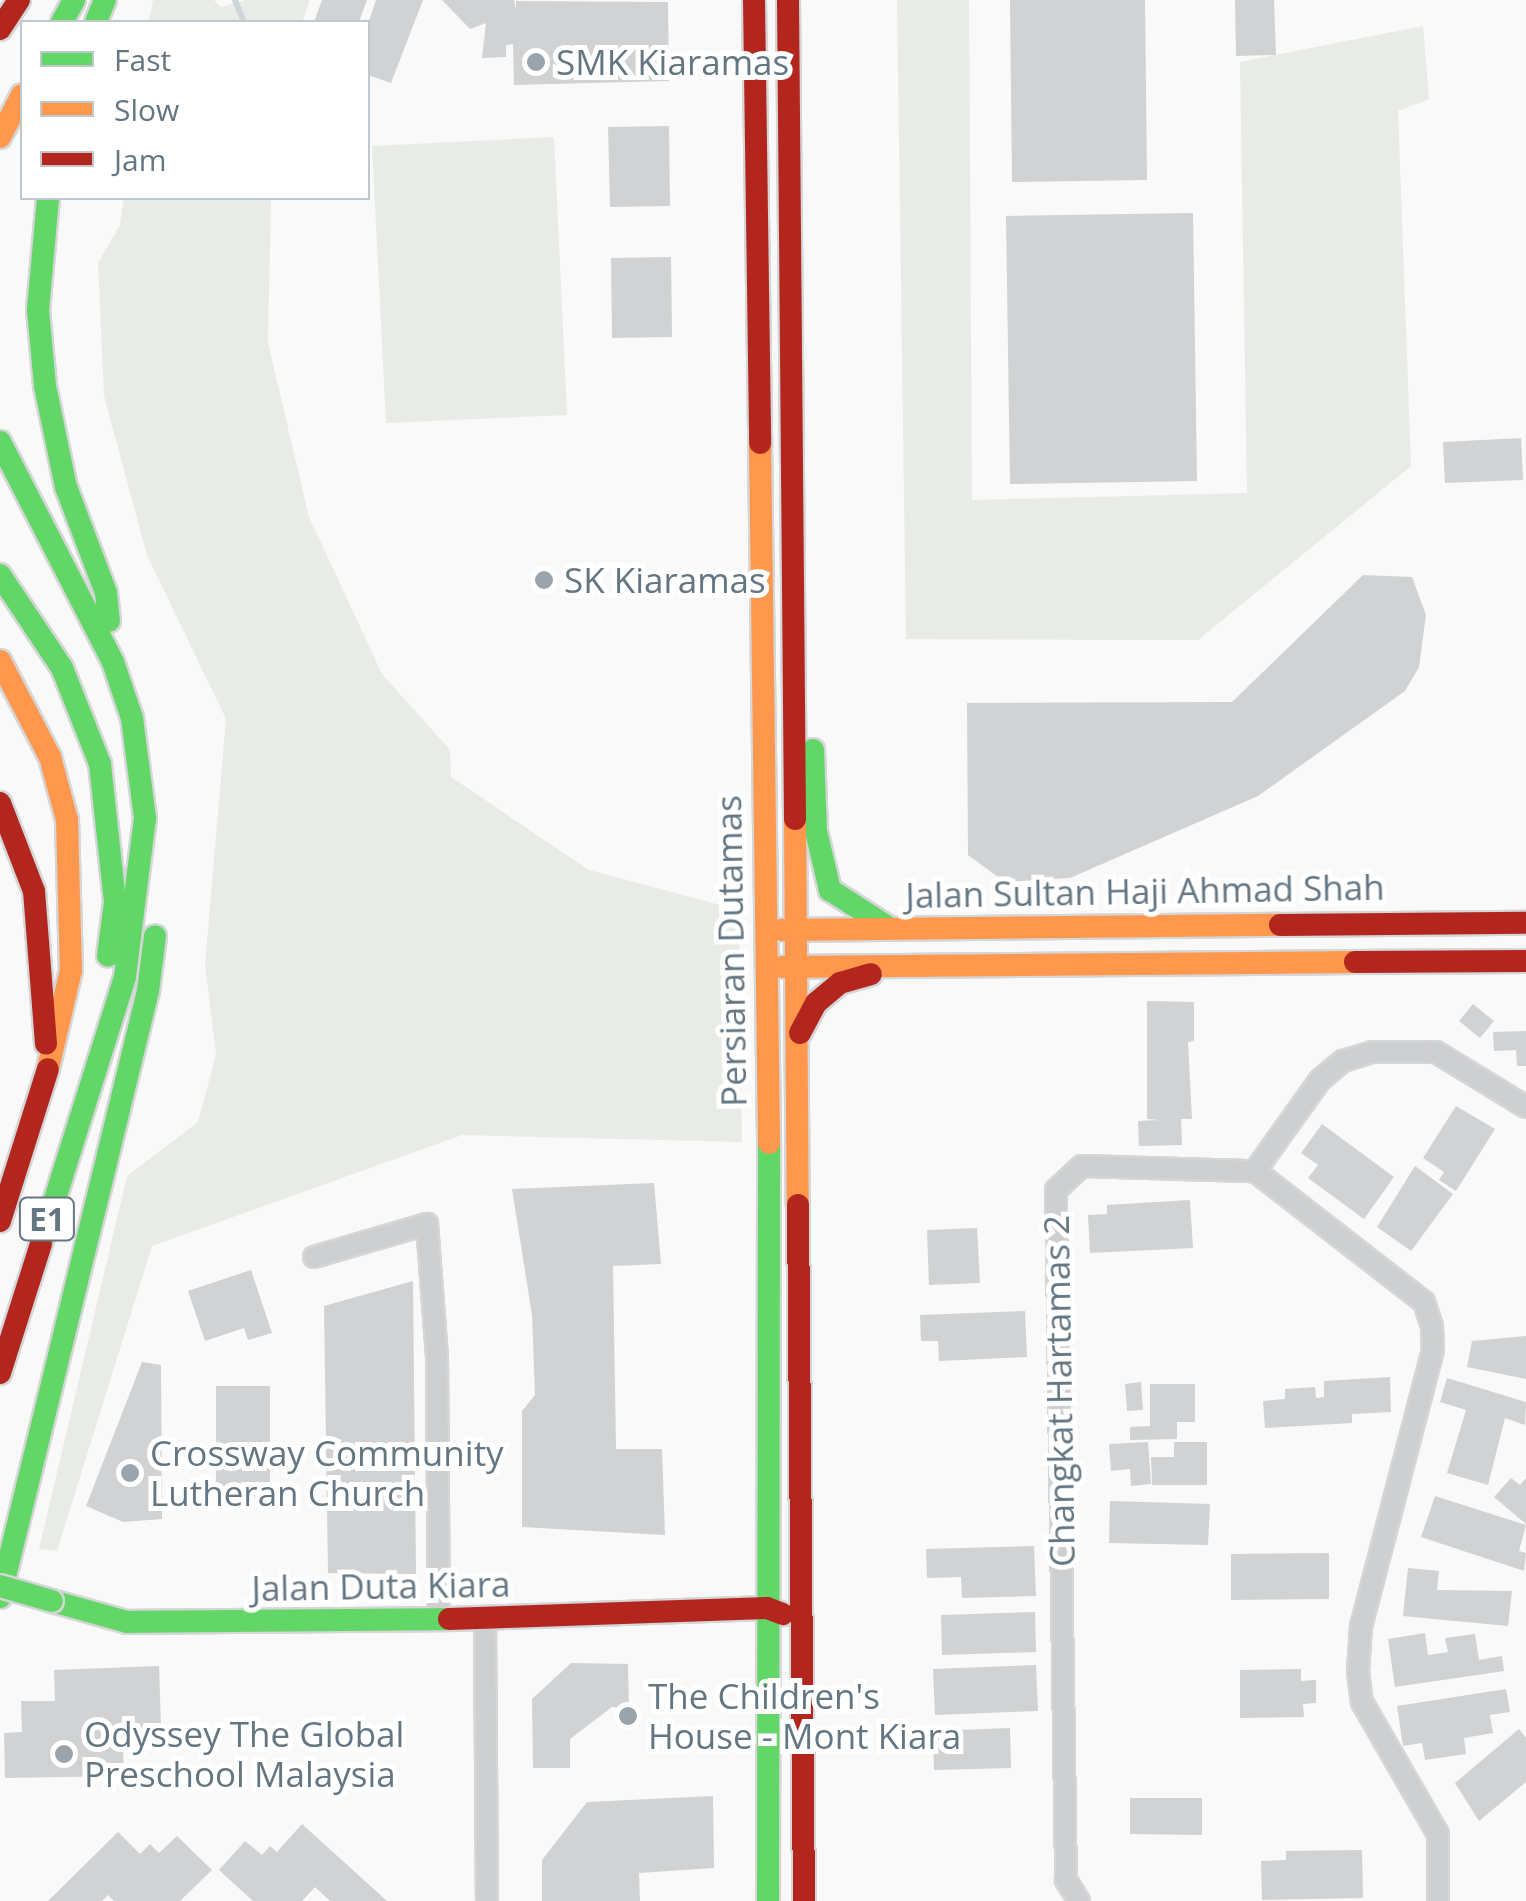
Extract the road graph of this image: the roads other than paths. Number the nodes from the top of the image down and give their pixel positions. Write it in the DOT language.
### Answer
graph roads {
  1 [pos="19,0"];
  2 [pos="754,0"];
  3 [pos="788,0"];
  4 [pos="0,29"];
  5 [pos="20,99"];
  6 [pos="0,137"];
  7 [pos="48,200"];
  8 [pos="0,442"];
  9 [pos="0,575"];
  10 [pos="793,646"];
  11 [pos="0,661"];
  12 [pos="113,662"];
  13 [pos="0,802"];
  14 [pos="142,860"];
  15 [pos="1526,922"];
  16 [pos="892,929"];
  17 [pos="765,930"];
  18 [pos="797,930"];
  19 [pos="1526,961"];
  20 [pos="766,967"];
  21 [pos="891,967"];
  22 [pos="797,968"];
  23 [pos="798,1037"];
  24 [pos="50,1065"];
  25 [pos="94,1065"];
  26 [pos="1526,1107"];
  27 [pos="1255,1171"];
  28 [pos="0,1221"];
  29 [pos="314,1257"];
  30 [pos="0,1372"];
  31 [pos="802,1570"];
  32 [pos="0,1586"];
  33 [pos="0,1596"];
  34 [pos="767,1608"];
  35 [pos="439,1613"];
  36 [pos="485,1620"];
  37 [pos="804,1644"];
  38 [pos="486,1901"];
  39 [pos="768,1901"];
  40 [pos="804,1901"];
  41 [pos="1079,1901"];
  42 [pos="1438,1901"];
  1 -- 4 [label="main road"];
  2 -- 17 [label="main road, Persiaran Dutamas"];
  3 -- 10 [label="main road, Persiaran Dutamas"];
  5 -- 6 [label="main road"];
  7 -- 12 [label="main road"];
  8 -- 12 [label="main road"];
  9 -- 25 [label="main road"];
  10 -- 16 [label="main road"];
  10 -- 18 [label="main road, Persiaran Dutamas"];
  11 -- 24 [label="main road"];
  12 -- 14 [label="main road, E1"];
  13 -- 24 [label="main road"];
  14 -- 25 [label="main road, E1"];
  14 -- 33 [label="main road"];
  15 -- 16 [label="main road, Jalan Sultan Haji Ahmad Shah"];
  16 -- 18 [label="main road, Jalan Sultan Haji Ahmad Shah"];
  17 -- 18 [label="main road, Jalan Sultan Haji Ahmad Shah"];
  17 -- 20 [label="main road, Persiaran Dutamas"];
  18 -- 22 [label="main road, Persiaran Dutamas"];
  19 -- 21 [label="main road, Jalan Sultan Haji Ahmad Shah"];
  20 -- 22 [label="main road, Jalan Sultan Haji Ahmad Shah"];
  20 -- 34 [label="main road, Persiaran Dutamas"];
  21 -- 22 [label="main road, Jalan Sultan Haji Ahmad Shah"];
  21 -- 23 [label="main road"];
  22 -- 23 [label="main road, Persiaran Dutamas"];
  23 -- 31 [label="main road, Persiaran Dutamas"];
  24 -- 28 [label="main road, E1"];
  25 -- 30 [label="main road, E1"];
  26 -- 27 [label="street"];
  27 -- 41 [label="street, Changkat Hartamas 2"];
  27 -- 42 [label="street"];
  29 -- 35 [label="street"];
  31 -- 34 [label="main road"];
  31 -- 37 [label="main road, Persiaran Dutamas"];
  32 -- 35 [label="main road, Jalan Duta Kiara, bridge"];
  34 -- 36 [label="main road, Jalan Duta Kiara"];
  34 -- 37 [label="main road"];
  34 -- 39 [label="main road, Persiaran Dutamas"];
  35 -- 36 [label="main road, Jalan Duta Kiara"];
  36 -- 38 [label="street"];
  37 -- 40 [label="main road, Persiaran Dutamas"];
}
